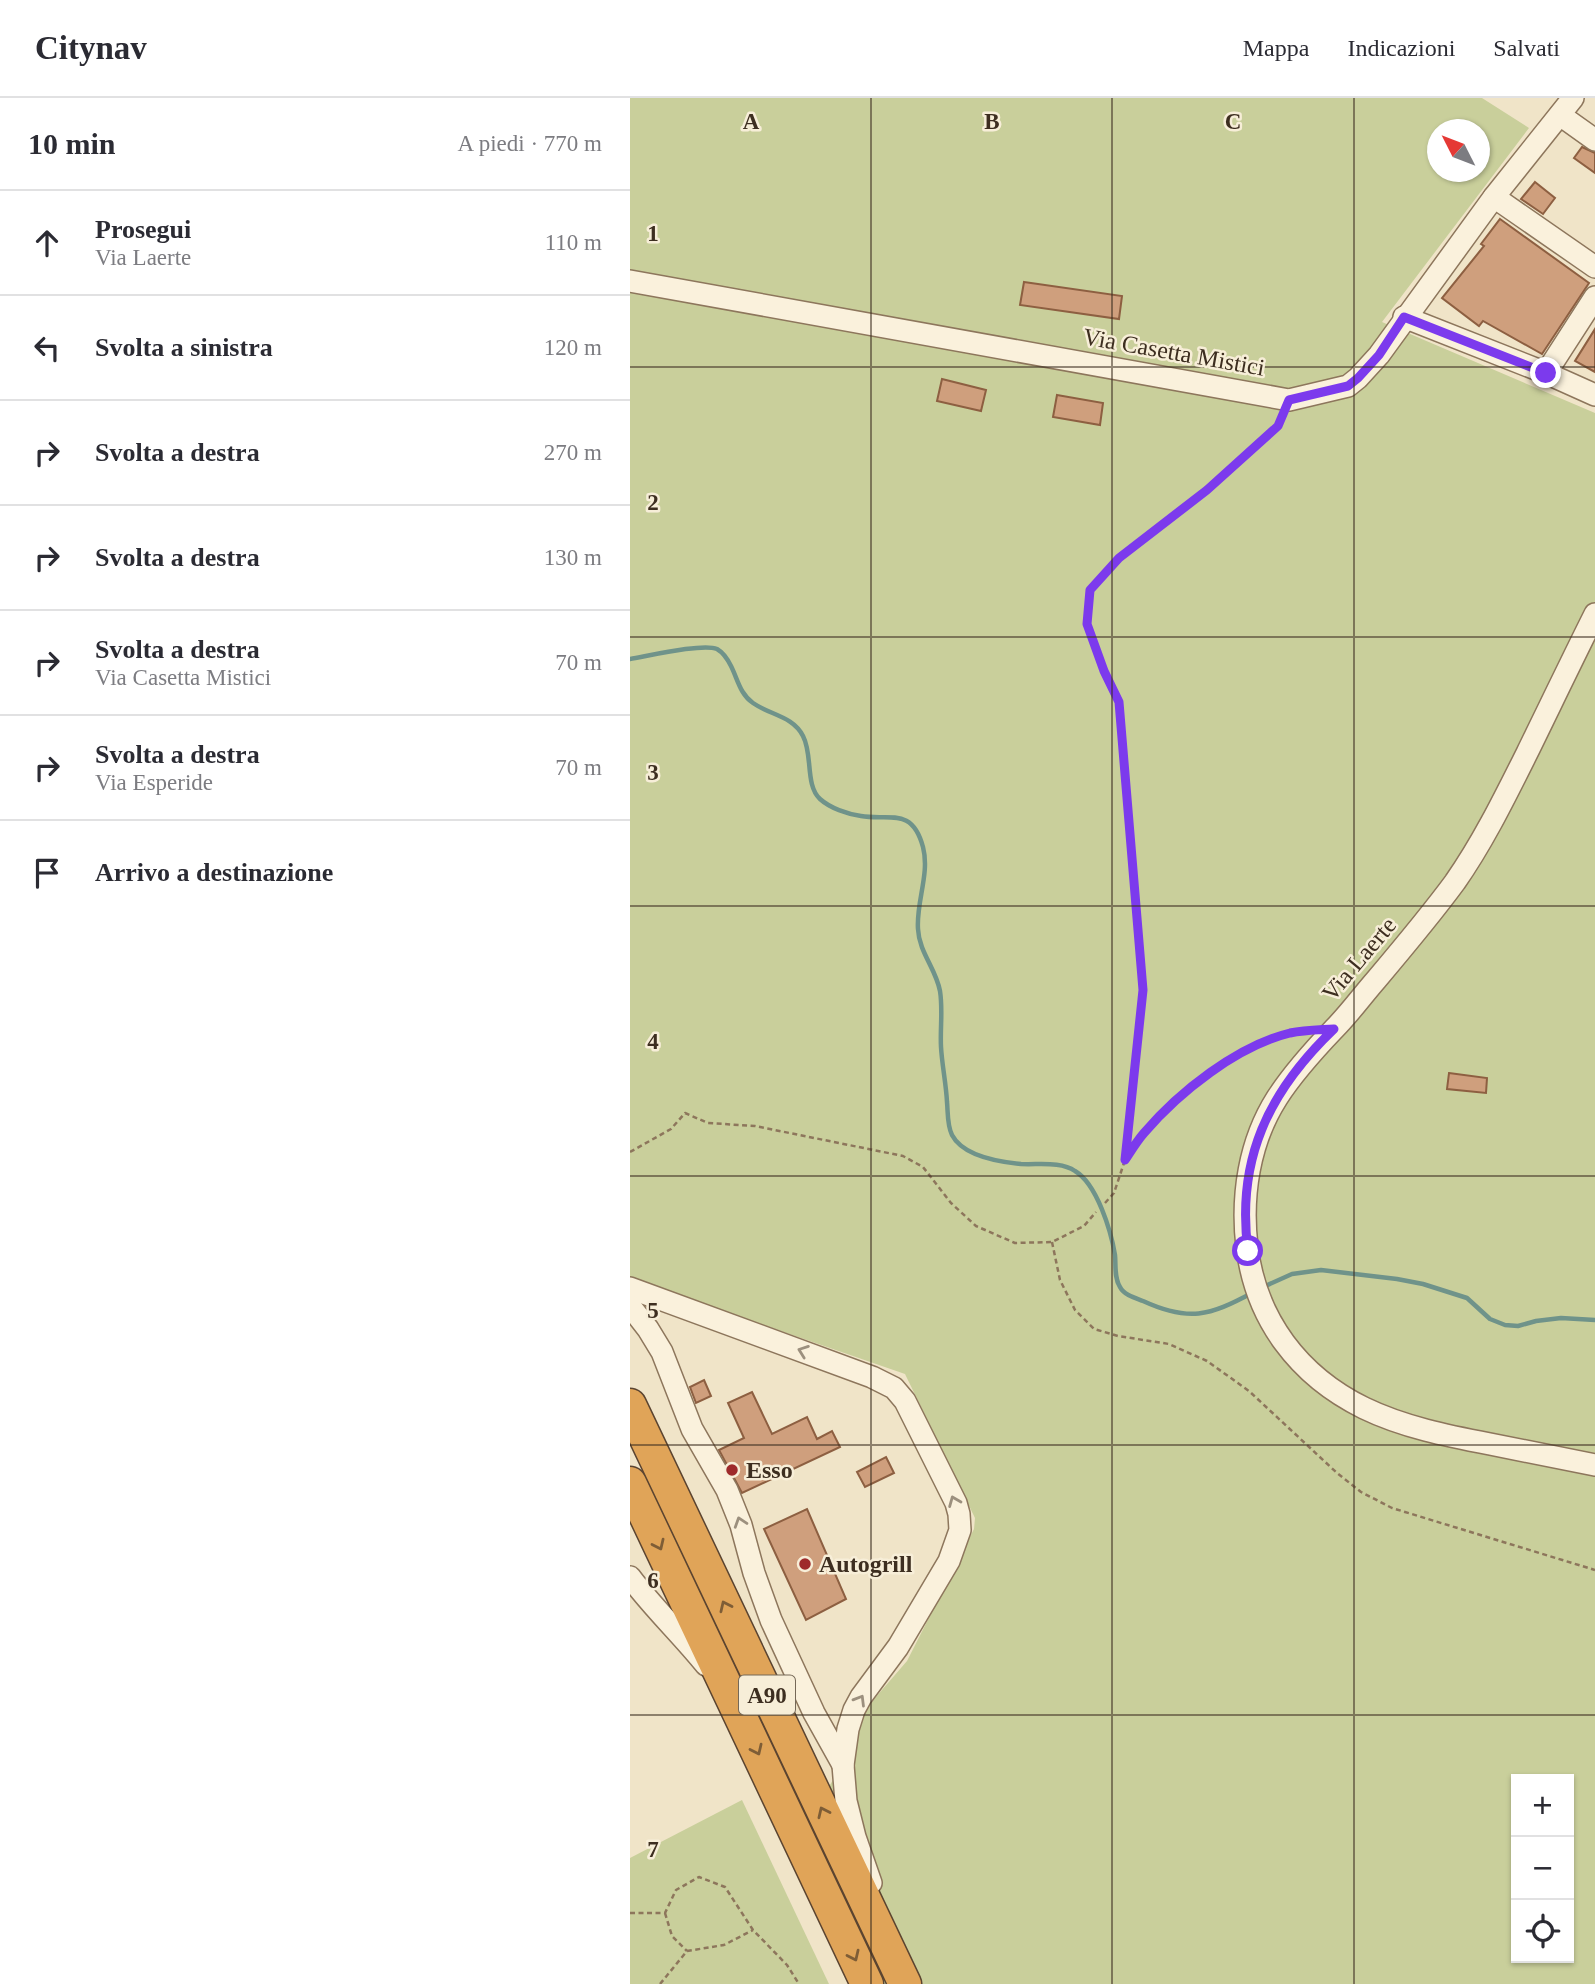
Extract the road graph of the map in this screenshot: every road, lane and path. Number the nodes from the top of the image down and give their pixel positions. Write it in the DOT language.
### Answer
graph roads {
  1 [pos="1567,107"];
  2 [pos="1595,139"];
  3 [pos="1494,197"];
  4 [pos="1595,267"];
  5 [pos="630,281"];
  6 [pos="1595,297"];
  7 [pos="1404,317"];
  8 [pos="1546,373"];
  9 [pos="1595,395"];
  10 [pos="1289,400"];
  11 [pos="1595,614"];
  12 [pos="1334,1029"];
  13 [pos="630,1152"];
  14 [pos="1125,1160"];
  15 [pos="1105,1203"];
  16 [pos="1096,1212"];
  17 [pos="1052,1242"];
  18 [pos="630,1287"];
  19 [pos="630,1306"];
  20 [pos="630,1405"];
  21 [pos="1595,1465"];
  22 [pos="630,1483"];
  23 [pos="1595,1570"];
  24 [pos="630,1577"];
  25 [pos="637,1593"];
  26 [pos="739,1713"];
  27 [pos="842,1765"];
  28 [pos="630,1913"];
  29 [pos="665,1913"];
  30 [pos="753,1930"];
  31 [pos="687,1951"];
  32 [pos="904,1983"];
  33 [pos="660,1984"];
  34 [pos="799,1984"];
  35 [pos="867,1984"];
  1 -- 2 [label="street"];
  1 -- 3 [label="street, Via Casetta Mistici"];
  3 -- 4 [label="street"];
  3 -- 7 [label="street, Via Casetta Mistici"];
  5 -- 10 [label="street, Via Casetta Mistici"];
  6 -- 8 [label="street"];
  7 -- 8 [label="street"];
  7 -- 10 [label="street, Via Casetta Mistici"];
  8 -- 9 [label="street"];
  10 -- 14 [label="path"];
  11 -- 12 [label="street, Via Laerte"];
  12 -- 14 [label="path"];
  12 -- 21 [label="street, Via Laerte"];
  13 -- 17 [label="path"];
  14 -- 15 [label="path"];
  16 -- 17 [label="path"];
  17 -- 23 [label="path"];
  27 -- 18 [label="street, one-way"];
  27 -- 19 [label="street, one-way"];
  32 -- 20 [label="highway, A90, one-way"];
  22 -- 26 [label="highway, A90, one-way"];
  24 -- 25 [label="street"];
  25 -- 26 [label="street"];
  26 -- 35 [label="highway, A90, one-way"];
  27 -- 32 [label="street"];
  28 -- 29 [label="path"];
  29 -- 30 [label="path"];
  29 -- 31 [label="path"];
  30 -- 31 [label="path"];
  30 -- 34 [label="path"];
  31 -- 33 [label="path"];
}
